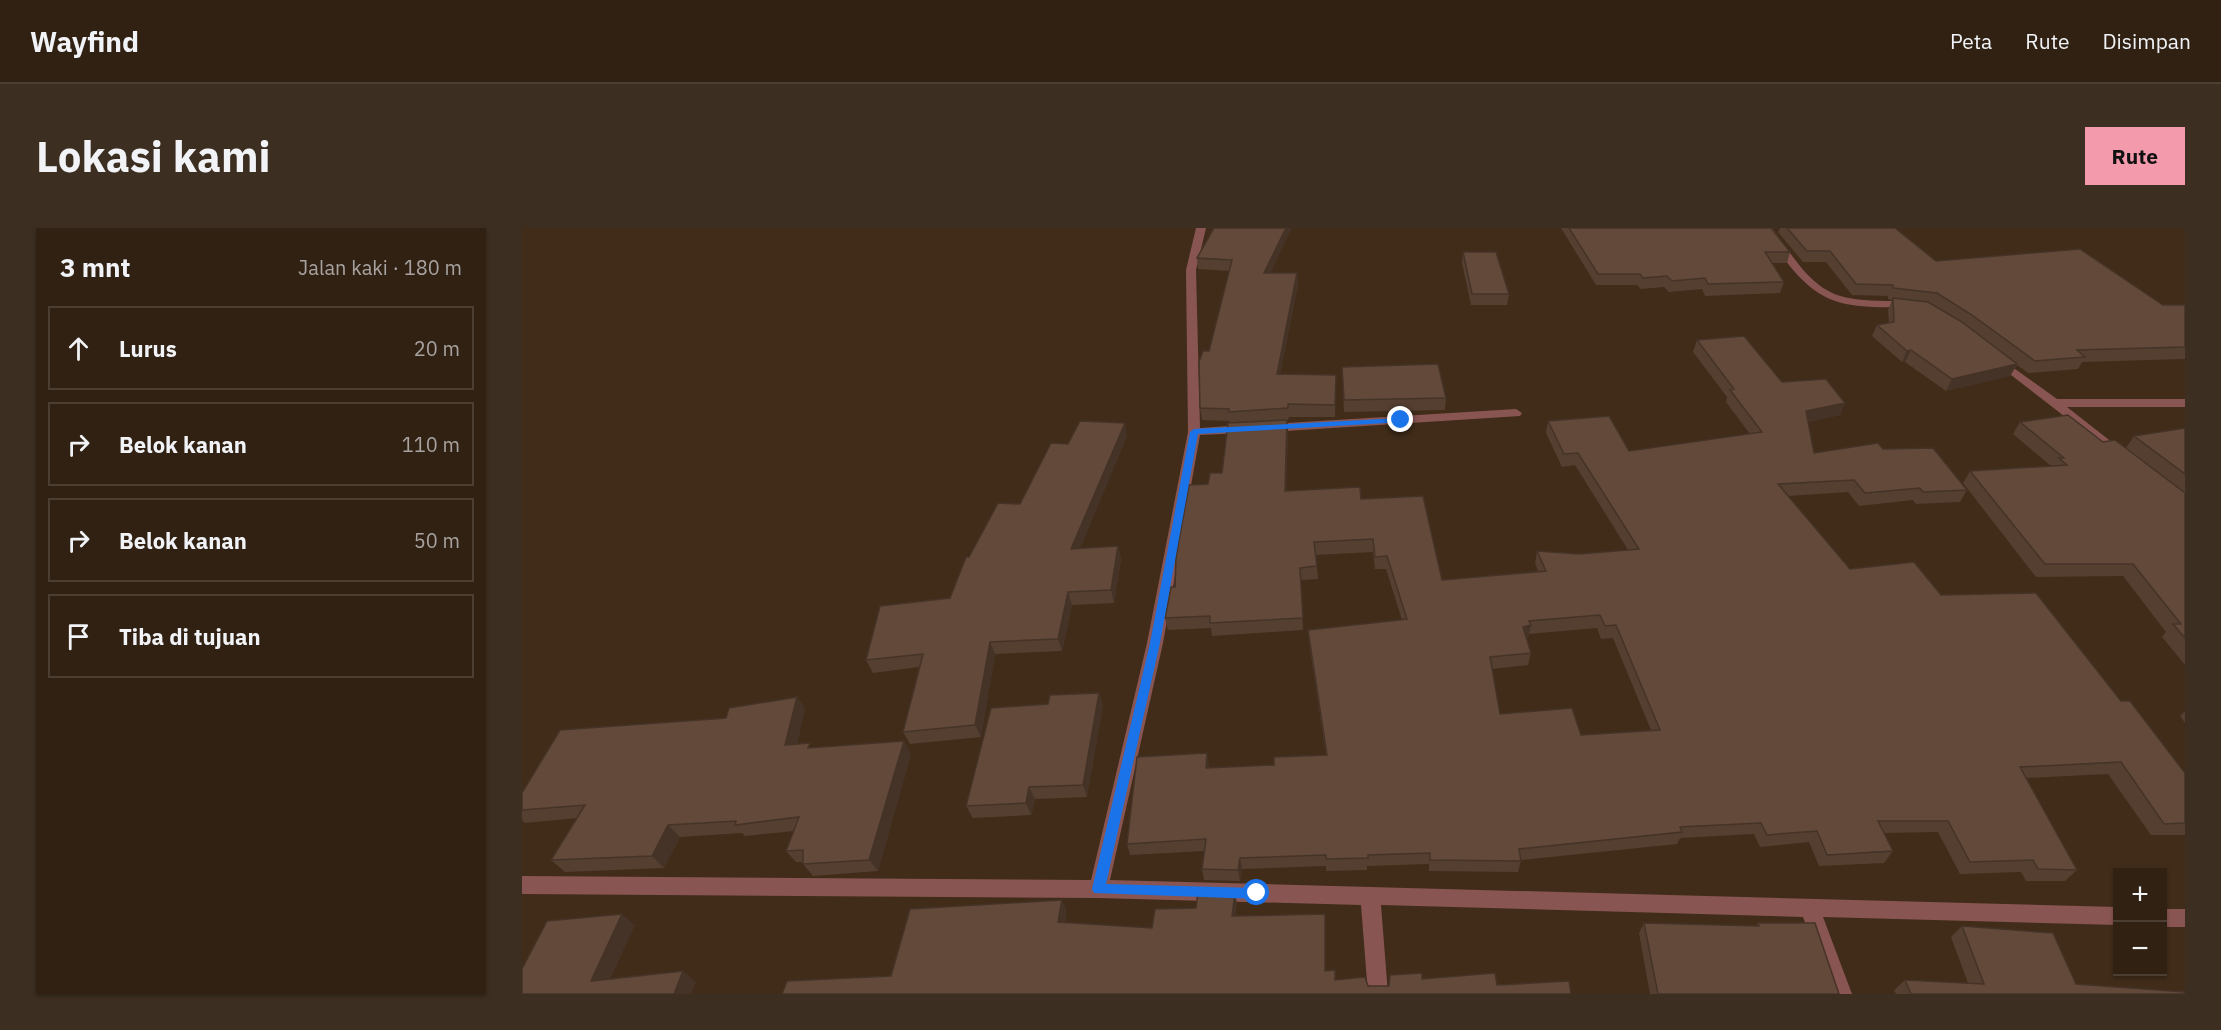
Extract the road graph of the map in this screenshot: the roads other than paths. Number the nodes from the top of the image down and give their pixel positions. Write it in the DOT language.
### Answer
graph roads {
  1 [pos="1201,228"];
  2 [pos="1767,228"];
  3 [pos="1917,306"];
  4 [pos="1986,350"];
  5 [pos="2056,403"];
  6 [pos="2185,403"];
  7 [pos="1516,413"];
  8 [pos="1194,432"];
  9 [pos="2130,460"];
  10 [pos="522,885"];
  11 [pos="1098,889"];
  12 [pos="1370,896"];
  13 [pos="1809,906"];
  14 [pos="2113,916"];
  15 [pos="2167,918"];
  16 [pos="2185,918"];
  17 [pos="1378,994"];
  18 [pos="1842,994"];
  1 -- 8 [label="street"];
  2 -- 3 [label="street"];
  4 -- 5 [label="street"];
  5 -- 6 [label="street"];
  5 -- 9 [label="street"];
  7 -- 8 [label="street"];
  8 -- 11 [label="street"];
  10 -- 11 [label="street"];
  11 -- 12 [label="street"];
  12 -- 13 [label="street"];
  12 -- 17 [label="street"];
  13 -- 14 [label="street"];
  13 -- 18 [label="street"];
  15 -- 16 [label="street"];
}
